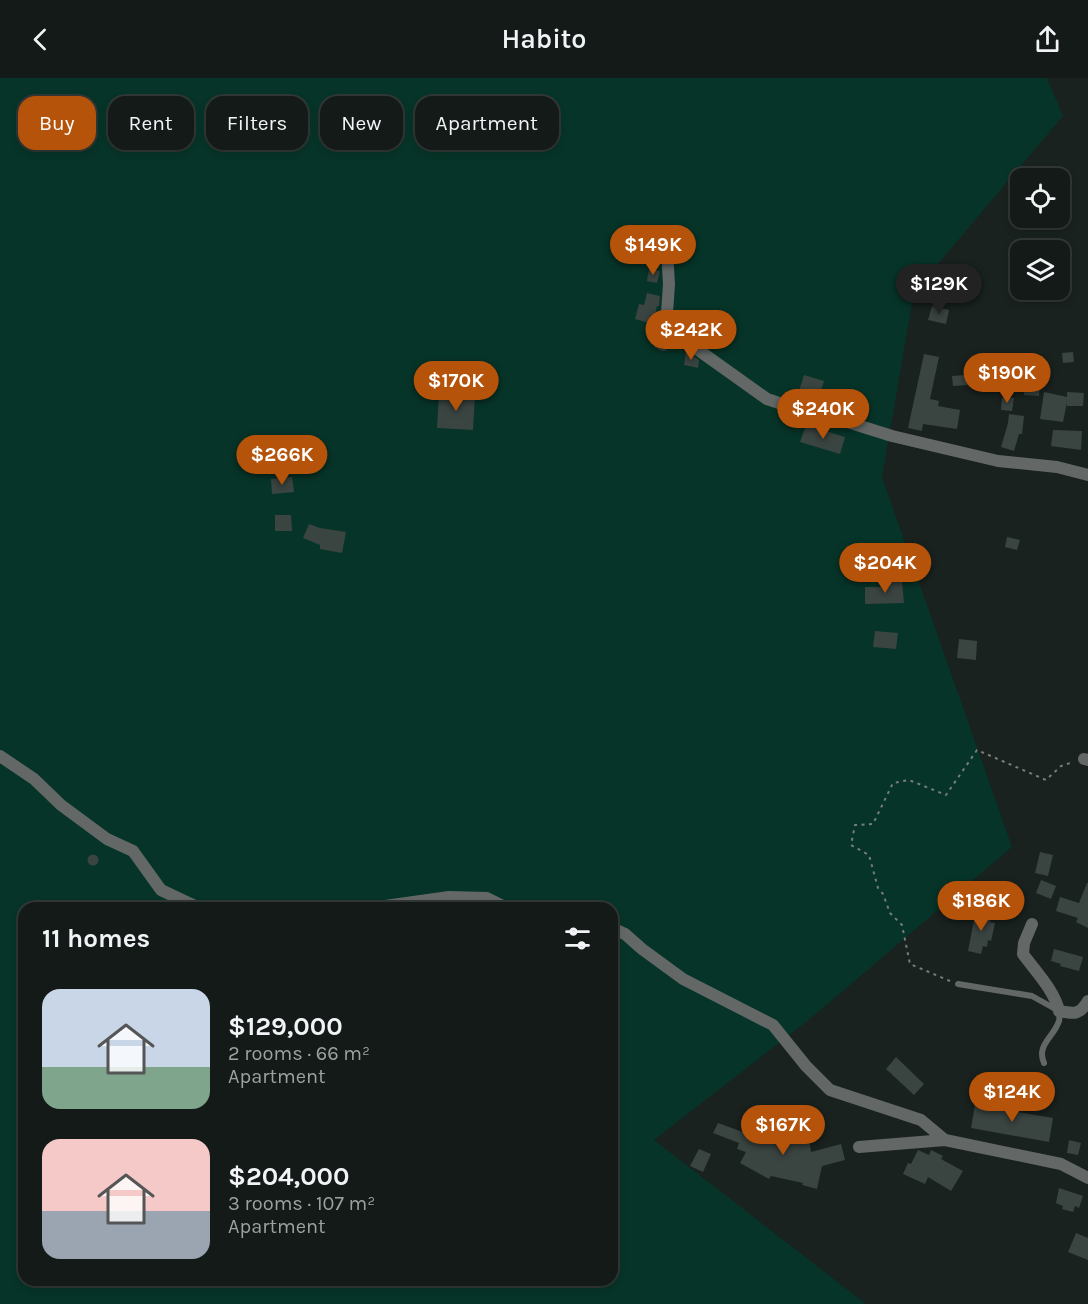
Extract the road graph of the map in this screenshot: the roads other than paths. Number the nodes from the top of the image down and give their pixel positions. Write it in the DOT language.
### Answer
graph roads {
  1 [pos="667,252"];
  2 [pos="1088,475"];
  3 [pos="0,756"];
  4 [pos="186,902"];
  5 [pos="414,902"];
  6 [pos="495,902"];
  7 [pos="1032,924"];
  8 [pos="618,931"];
  9 [pos="958,984"];
  10 [pos="1088,1001"];
  11 [pos="1059,1011"];
  12 [pos="1044,1063"];
  13 [pos="945,1140"];
  14 [pos="859,1147"];
  15 [pos="1088,1178"];
  1 -- 2 [label="street"];
  3 -- 4 [label="street"];
  5 -- 6 [label="street"];
  7 -- 11 [label="street"];
  8 -- 13 [label="street"];
  9 -- 11 [label="lane"];
  10 -- 11 [label="street"];
  11 -- 12 [label="lane"];
  13 -- 14 [label="street"];
  13 -- 15 [label="street"];
}
